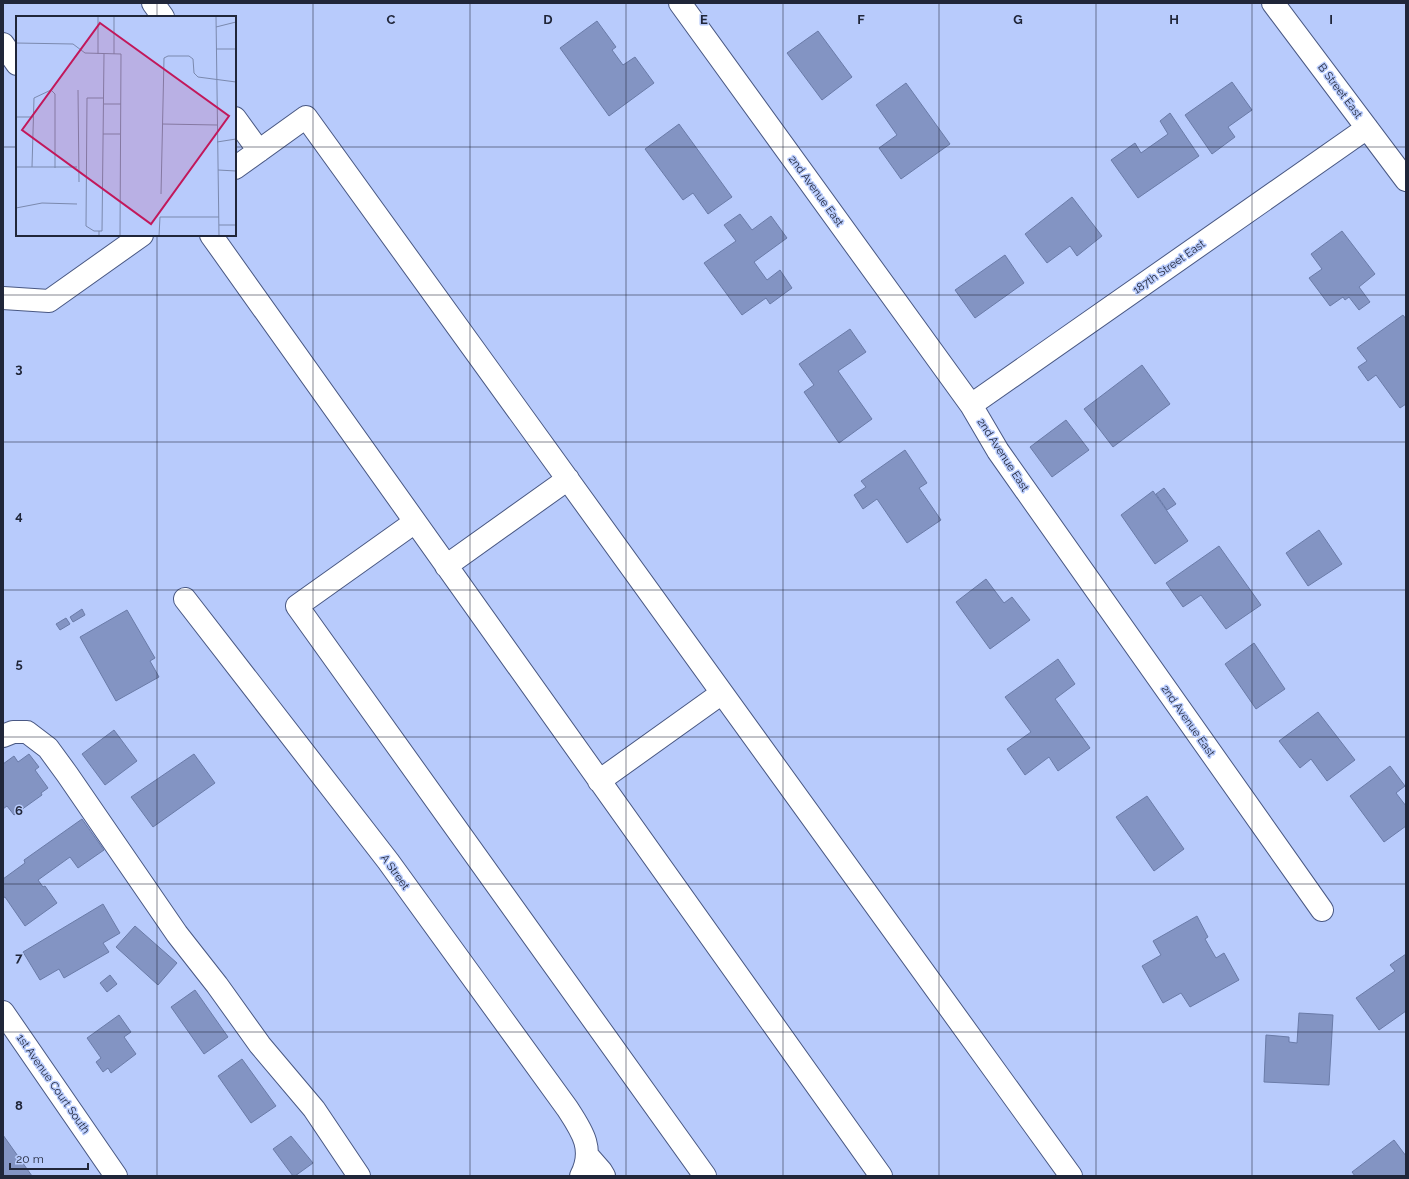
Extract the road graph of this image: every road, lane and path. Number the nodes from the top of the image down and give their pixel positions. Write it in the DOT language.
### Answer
graph roads {
  1 [pos="153,3"];
  2 [pos="680,3"];
  3 [pos="1273,3"];
  4 [pos="162,16"];
  5 [pos="3,44"];
  6 [pos="16,63"];
  7 [pos="236,119"];
  8 [pos="1367,128"];
  9 [pos="259,151"];
  10 [pos="236,167"];
  11 [pos="1406,180"];
  12 [pos="139,236"];
  13 [pos="212,236"];
  14 [pos="3,298"];
  15 [pos="971,405"];
  16 [pos="568,479"];
  17 [pos="415,522"];
  18 [pos="446,566"];
  19 [pos="185,598"];
  20 [pos="722,693"];
  21 [pos="3,736"];
  22 [pos="599,781"];
  23 [pos="1322,910"];
  24 [pos="6,1023"];
  25 [pos="587,1155"];
  26 [pos="116,1176"];
  27 [pos="359,1176"];
  28 [pos="580,1176"];
  29 [pos="604,1176"];
  30 [pos="705,1176"];
  31 [pos="881,1176"];
  32 [pos="1071,1176"];
  1 -- 4 [label="street"];
  2 -- 15 [label="street, 2nd Avenue East"];
  3 -- 8 [label="street, B Street East"];
  5 -- 6 [label="street"];
  7 -- 9 [label="street"];
  8 -- 11 [label="street, B Street East"];
  8 -- 15 [label="street, 187th Street East"];
  9 -- 10 [label="street"];
  9 -- 16 [label="street"];
  12 -- 14 [label="street"];
  13 -- 17 [label="street"];
  15 -- 23 [label="street, 2nd Avenue East"];
  16 -- 18 [label="street"];
  16 -- 20 [label="street"];
  17 -- 18 [label="street"];
  17 -- 30 [label="street"];
  18 -- 22 [label="street"];
  19 -- 25 [label="street, A Street"];
  20 -- 22 [label="street"];
  20 -- 32 [label="street"];
  21 -- 27 [label="street"];
  22 -- 31 [label="street"];
  24 -- 26 [label="street, 1st Avenue Court South"];
  25 -- 28 [label="street"];
  25 -- 29 [label="street"];
}
